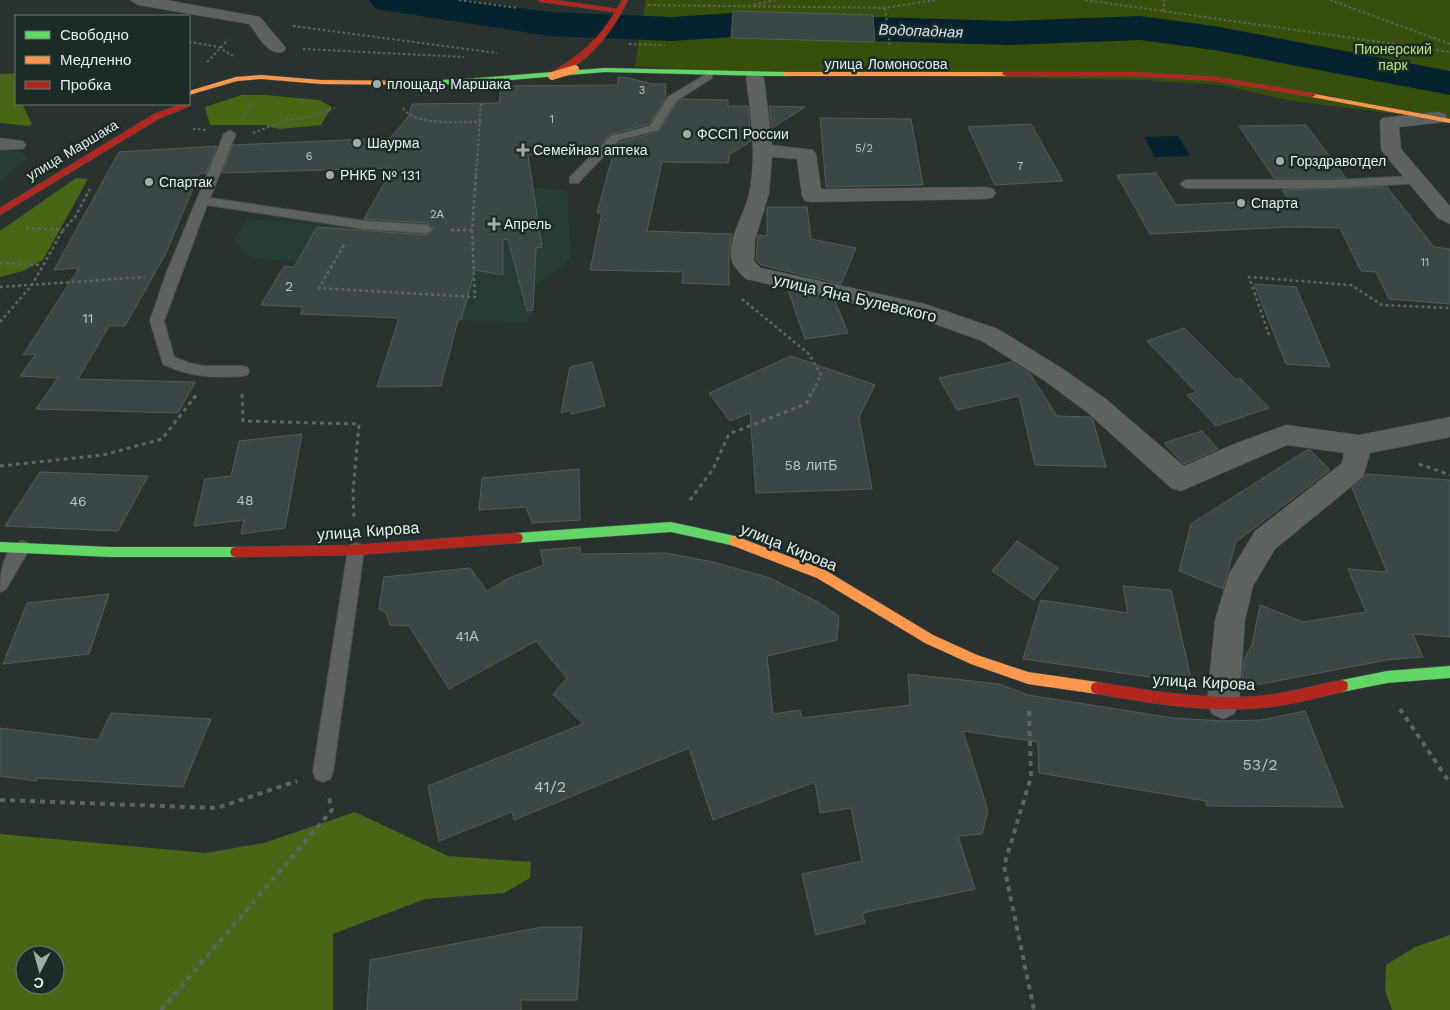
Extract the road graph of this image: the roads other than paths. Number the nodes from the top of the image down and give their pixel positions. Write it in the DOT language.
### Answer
graph roads {
  1 [pos="138,0"];
  2 [pos="541,0"];
  3 [pos="621,11"];
  4 [pos="277,48"];
  5 [pos="589,62"];
  6 [pos="605,70"];
  7 [pos="553,75"];
  8 [pos="708,76"];
  9 [pos="755,78"];
  10 [pos="190,93"];
  11 [pos="190,102"];
  12 [pos="160,105"];
  13 [pos="183,105"];
  14 [pos="1444,120"];
  15 [pos="230,134"];
  16 [pos="762,150"];
  17 [pos="574,180"];
  18 [pos="1416,180"];
  19 [pos="1186,184"];
  20 [pos="986,193"];
  21 [pos="203,201"];
  22 [pos="0,202"];
  23 [pos="0,212"];
  24 [pos="1450,216"];
  25 [pos="427,230"];
  26 [pos="242,371"];
  27 [pos="1450,428"];
  28 [pos="1359,445"];
  29 [pos="0,547"];
  30 [pos="22,548"];
  31 [pos="356,550"];
  32 [pos="0,584"];
  33 [pos="1450,672"];
  34 [pos="1223,703"];
  35 [pos="324,772"];
  1 -- 4 [label="street"];
  2 -- 3 [label="main road"];
  3 -- 5 [label="main road"];
  3 -- 7 [label="main road"];
  5 -- 6 [label="main road"];
  5 -- 7 [label="main road, bridge"];
  6 -- 7 [label="main road"];
  6 -- 14 [label="main road"];
  7 -- 8 [label="main road, улица Ломоносова"];
  7 -- 10 [label="main road"];
  7 -- 11 [label="main road, улица Маршака"];
  8 -- 9 [label="main road, улица Ломоносова"];
  8 -- 17 [label="lane"];
  9 -- 14 [label="main road, улица Ломоносова"];
  9 -- 16 [label="street, улица Яна Булевского"];
  12 -- 22 [label="main road, улица Маршака"];
  13 -- 23 [label="main road, улица Маршака"];
  14 -- 18 [label="street"];
  15 -- 21 [label="lane"];
  16 -- 20 [label="street"];
  16 -- 28 [label="street, улица Яна Булевского"];
  18 -- 19 [label="lane"];
  18 -- 24 [label="street"];
  21 -- 25 [label="lane"];
  21 -- 26 [label="lane"];
  27 -- 28 [label="street"];
  28 -- 34 [label="street"];
  29 -- 30 [label="main road, улица Кирова"];
  30 -- 31 [label="main road, улица Кирова"];
  30 -- 32 [label="lane"];
  31 -- 34 [label="main road, улица Кирова"];
  31 -- 35 [label="lane"];
  33 -- 34 [label="main road, улица Кирова"];
}
